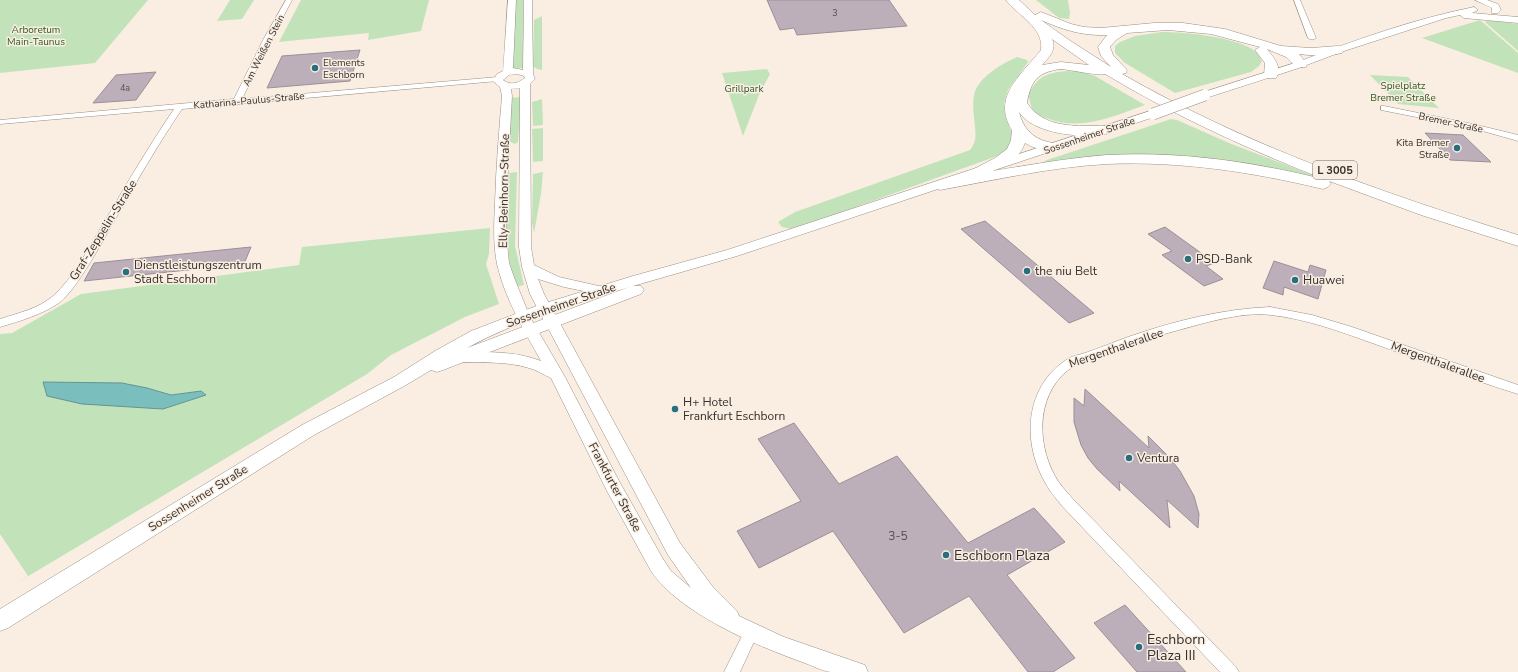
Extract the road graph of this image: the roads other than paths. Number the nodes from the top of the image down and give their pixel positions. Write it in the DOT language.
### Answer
graph roads {
  1 [pos="289,0"];
  2 [pos="512,0"];
  3 [pos="528,0"];
  4 [pos="1012,0"];
  5 [pos="1024,0"];
  6 [pos="1297,0"];
  7 [pos="1486,1"];
  8 [pos="1474,10"];
  9 [pos="1495,11"];
  10 [pos="1446,15"];
  11 [pos="1038,18"];
  12 [pos="1518,20"];
  13 [pos="1124,30"];
  14 [pos="1312,38"];
  15 [pos="1267,48"];
  16 [pos="1338,50"];
  17 [pos="1301,64"];
  18 [pos="508,72"];
  19 [pos="1271,75"];
  20 [pos="1124,76"];
  21 [pos="527,78"];
  22 [pos="502,82"];
  23 [pos="237,101"];
  24 [pos="180,106"];
  25 [pos="1384,108"];
  26 [pos="0,122"];
  27 [pos="1105,130"];
  28 [pos="1020,132"];
  29 [pos="1518,138"];
  30 [pos="1052,147"];
  31 [pos="503,154"];
  32 [pos="524,166"];
  33 [pos="979,172"];
  34 [pos="940,185"];
  35 [pos="1396,201"];
  36 [pos="1518,232"];
  37 [pos="1518,241"];
  38 [pos="732,253"];
  39 [pos="528,267"];
  40 [pos="603,291"];
  41 [pos="548,316"];
  42 [pos="0,322"];
  43 [pos="526,323"];
  44 [pos="461,357"];
  45 [pos="558,377"];
  46 [pos="400,381"];
  47 [pos="1518,390"];
  48 [pos="0,621"];
  49 [pos="747,628"];
  50 [pos="732,672"];
  51 [pos="858,672"];
  52 [pos="1231,672"];
  1 -- 23 [label="street, Am Weißen Stein"];
  2 -- 18 [label="street"];
  3 -- 21 [label="street, Elly-Beinhorn-Straße"];
  4 -- 11 [label="highway, L 3005"];
  5 -- 11 [label="highway, L 3005"];
  6 -- 14 [label="street"];
  7 -- 9 [label="street"];
  8 -- 9 [label="street, Sossenheimer Straße"];
  8 -- 10 [label="street, Sossenheimer Straße"];
  8 -- 10 [label="street, Sossenheimer Straße"];
  9 -- 12 [label="street, Sossenheimer Straße"];
  10 -- 12 [label="street"];
  10 -- 16 [label="street, Sossenheimer Straße"];
  11 -- 13 [label="highway"];
  11 -- 20 [label="highway, L 3005"];
  11 -- 28 [label="highway"];
  13 -- 15 [label="highway"];
  13 -- 20 [label="highway"];
  15 -- 16 [label="highway"];
  15 -- 17 [label="highway"];
  15 -- 19 [label="highway"];
  16 -- 17 [label="street, Sossenheimer Straße"];
  17 -- 19 [label="main road, Sossenheimer Straße"];
  18 -- 21 [label="street"];
  18 -- 22 [label="street"];
  19 -- 27 [label="main road, Sossenheimer Straße, bridge"];
  20 -- 27 [label="highway"];
  20 -- 35 [label="highway, L 3005"];
  20 -- 36 [label="highway, L 3005"];
  21 -- 22 [label="street"];
  21 -- 32 [label="street, Elly-Beinhorn-Straße"];
  22 -- 23 [label="street, Katharina-Paulus-Straße"];
  22 -- 31 [label="street, Elly-Beinhorn-Straße"];
  23 -- 24 [label="street, Katharina-Paulus-Straße"];
  24 -- 26 [label="street, Katharina-Paulus-Straße"];
  24 -- 42 [label="street, Graf-Zeppelin-Straße"];
  25 -- 29 [label="street, Bremer Straße"];
  27 -- 30 [label="main road, Sossenheimer Straße"];
  28 -- 30 [label="highway"];
  28 -- 33 [label="highway"];
  30 -- 33 [label="main road, Sossenheimer Straße"];
  31 -- 32 [label="street"];
  31 -- 43 [label="street, Elly-Beinhorn-Straße"];
  32 -- 39 [label="street, Elly-Beinhorn-Straße"];
  33 -- 34 [label="main road, Sossenheimer Straße"];
  34 -- 35 [label="highway"];
  34 -- 38 [label="main road, Sossenheimer Straße"];
  35 -- 37 [label="highway, L 3005"];
  38 -- 40 [label="main road, Sossenheimer Straße"];
  38 -- 41 [label="main road, Sossenheimer Straße"];
  39 -- 40 [label="street"];
  39 -- 41 [label="street, Elly-Beinhorn-Straße"];
  40 -- 41 [label="main road, Sossenheimer Straße"];
  41 -- 43 [label="main road, Sossenheimer Straße"];
  41 -- 49 [label="street, Frankfurter Straße"];
  43 -- 44 [label="main road, Sossenheimer Straße"];
  43 -- 45 [label="street, Frankfurter Straße"];
  43 -- 46 [label="main road, Sossenheimer Straße"];
  44 -- 45 [label="street"];
  44 -- 46 [label="main road, Sossenheimer Straße"];
  45 -- 49 [label="street, Frankfurter Straße"];
  46 -- 48 [label="main road, Sossenheimer Straße"];
  47 -- 52 [label="street, Mergenthalerallee"];
  49 -- 50 [label="street"];
  49 -- 51 [label="street, Frankfurter Straße"];
}
